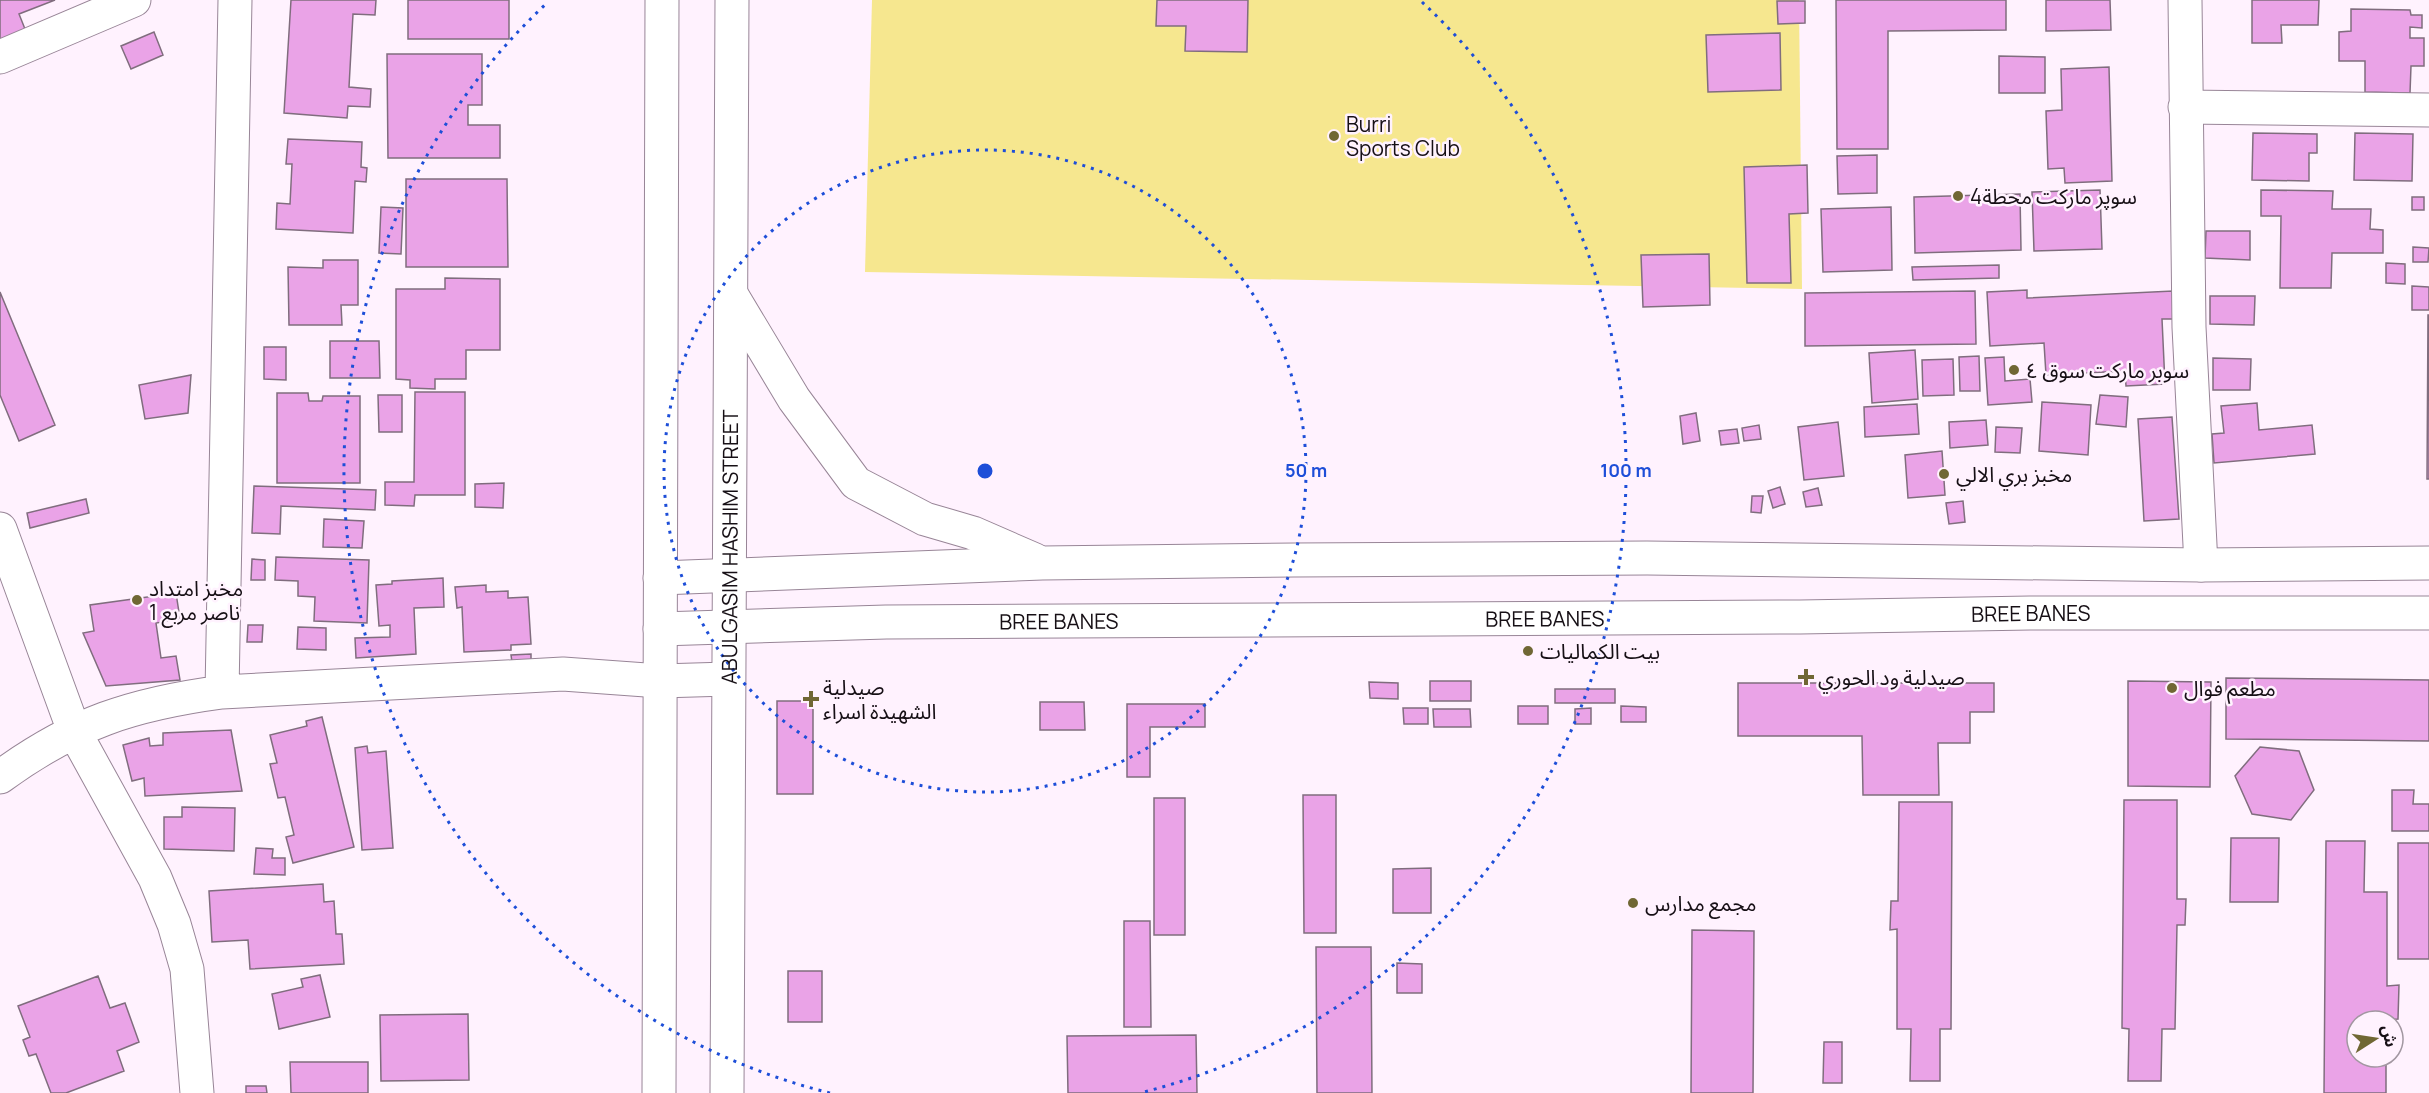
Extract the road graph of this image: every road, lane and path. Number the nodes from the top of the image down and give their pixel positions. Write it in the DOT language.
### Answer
graph roads {
  1 [pos="133,0"];
  2 [pos="235,0"];
  3 [pos="662,0"];
  4 [pos="732,0"];
  5 [pos="2185,0"];
  6 [pos="0,57"];
  7 [pos="2185,107"];
  8 [pos="2429,110"];
  9 [pos="730,293"];
  10 [pos="0,529"];
  11 [pos="1042,563"];
  12 [pos="2429,563"];
  13 [pos="2201,565"];
  14 [pos="729,576"];
  15 [pos="660,578"];
  16 [pos="2429,613"];
  17 [pos="729,627"];
  18 [pos="660,628"];
  19 [pos="728,679"];
  20 [pos="660,681"];
  21 [pos="222,692"];
  22 [pos="74,730"];
  23 [pos="0,777"];
  24 [pos="197,1093"];
  25 [pos="659,1093"];
  26 [pos="727,1093"];
  1 -- 6 [label="main road"];
  2 -- 21 [label="main road"];
  3 -- 15 [label="main road"];
  4 -- 9 [label="main road, ABULGASIM HASHIM STREET"];
  5 -- 7 [label="main road"];
  7 -- 8 [label="main road"];
  7 -- 13 [label="main road"];
  9 -- 11 [label="main road"];
  9 -- 14 [label="main road, ABULGASIM HASHIM STREET"];
  10 -- 22 [label="main road"];
  11 -- 13 [label="main road"];
  11 -- 14 [label="main road"];
  12 -- 13 [label="main road"];
  14 -- 15 [label="main road"];
  14 -- 17 [label="main road, ABULGASIM HASHIM STREET"];
  15 -- 18 [label="main road"];
  16 -- 17 [label="main road, BREE BANES"];
  17 -- 18 [label="main road, BREE BANES"];
  17 -- 19 [label="main road, ABULGASIM HASHIM STREET"];
  18 -- 20 [label="main road"];
  19 -- 20 [label="main road"];
  19 -- 26 [label="main road, ABULGASIM HASHIM STREET"];
  20 -- 21 [label="main road"];
  20 -- 25 [label="main road"];
  21 -- 22 [label="main road"];
  22 -- 23 [label="main road"];
  22 -- 24 [label="main road"];
}
